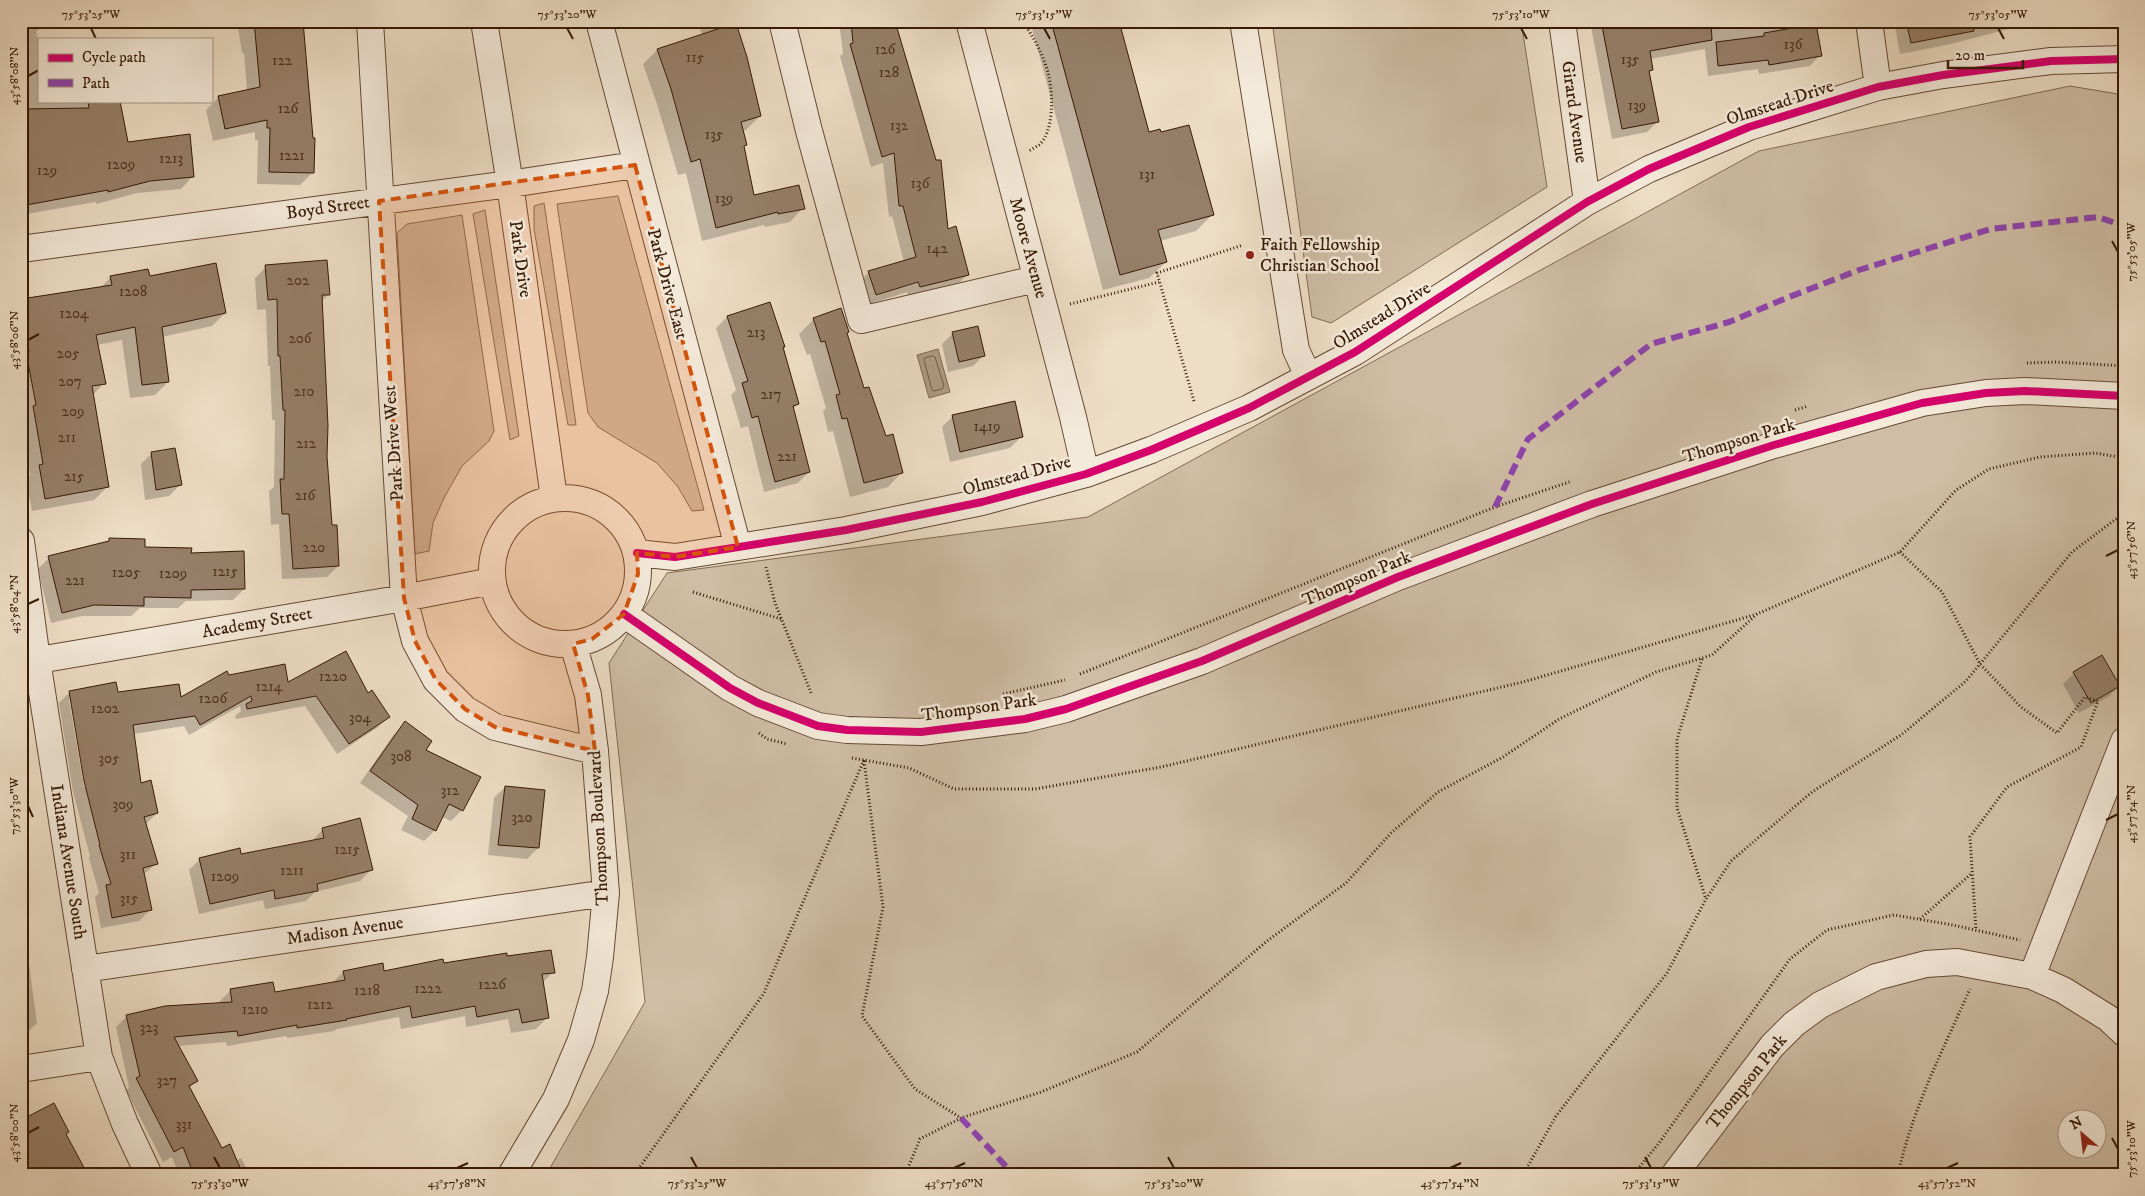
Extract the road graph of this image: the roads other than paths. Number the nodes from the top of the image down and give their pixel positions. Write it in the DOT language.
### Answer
graph roads {
  1 [pos="370,21"];
  2 [pos="484,21"];
  3 [pos="599,21"];
  4 [pos="782,21"];
  5 [pos="969,21"];
  6 [pos="1243,21"];
  7 [pos="1562,21"];
  8 [pos="1869,21"];
  9 [pos="2124,59"];
  10 [pos="1878,87"];
  11 [pos="635,165"];
  12 [pos="510,184"];
  13 [pos="379,200"];
  14 [pos="1586,202"];
  15 [pos="21,249"];
  16 [pos="1036,280"];
  17 [pos="1308,376"];
  18 [pos="2124,396"];
  19 [pos="1086,474"];
  20 [pos="554,498"];
  21 [pos="21,541"];
  22 [pos="749,545"];
  23 [pos="636,553"];
  24 [pos="492,581"];
  25 [pos="404,598"];
  26 [pos="624,614"];
  27 [pos="572,644"];
  28 [pos="29,662"];
  29 [pos="2124,741"];
  30 [pos="595,751"];
  31 [pos="606,893"];
  32 [pos="85,968"];
  33 [pos="2032,976"];
  34 [pos="2124,1033"];
  35 [pos="99,1057"];
  36 [pos="21,1069"];
  37 [pos="149,1175"];
  38 [pos="511,1175"];
  39 [pos="1674,1175"];
  1 -- 13 [label="street, Park Drive West"];
  2 -- 12 [label="street, Park Drive"];
  3 -- 11 [label="street, Park Drive East"];
  4 -- 16 [label="street"];
  5 -- 16 [label="street, Moore Avenue"];
  6 -- 17 [label="street"];
  7 -- 14 [label="street, Girard Avenue"];
  8 -- 10 [label="street"];
  9 -- 10 [label="street, Olmstead Drive"];
  10 -- 14 [label="street, Olmstead Drive"];
  11 -- 12 [label="street, Boyd Street"];
  11 -- 22 [label="street, Park Drive East"];
  12 -- 13 [label="street, Boyd Street"];
  12 -- 20 [label="street, Park Drive"];
  13 -- 15 [label="street, Boyd Street"];
  13 -- 25 [label="street, Park Drive West"];
  14 -- 17 [label="street, Olmstead Drive"];
  16 -- 19 [label="street, Moore Avenue"];
  17 -- 19 [label="street, Olmstead Drive"];
  18 -- 26 [label="street, Thompson Park"];
  19 -- 22 [label="street, Olmstead Drive"];
  20 -- 23 [label="street"];
  20 -- 24 [label="street"];
  21 -- 28 [label="street, Indiana Avenue South"];
  22 -- 23 [label="street, Olmstead Drive"];
  23 -- 26 [label="street"];
  24 -- 25 [label="street, Academy Street"];
  24 -- 27 [label="street"];
  25 -- 28 [label="street, Academy Street"];
  25 -- 30 [label="street, Park Drive West"];
  26 -- 27 [label="street"];
  27 -- 30 [label="street, Thompson Boulevard"];
  28 -- 32 [label="street, Indiana Avenue South"];
  29 -- 33 [label="street"];
  30 -- 31 [label="street, Thompson Boulevard"];
  31 -- 32 [label="street, Madison Avenue"];
  31 -- 38 [label="street, Thompson Boulevard"];
  32 -- 35 [label="street, Indiana Avenue South"];
  33 -- 34 [label="street, Thompson Park"];
  33 -- 39 [label="street, Thompson Park"];
  35 -- 36 [label="street"];
  35 -- 37 [label="street, Indiana Avenue South"];
}
